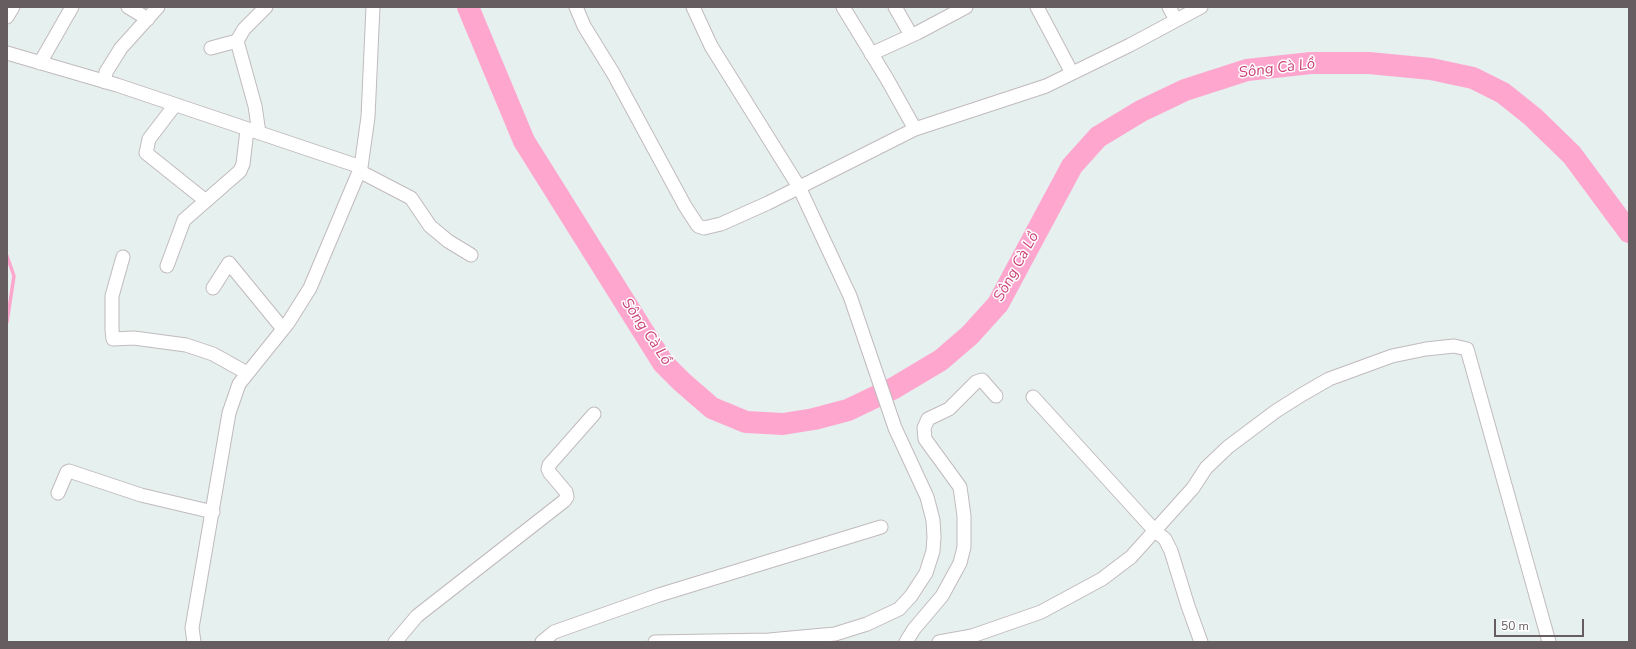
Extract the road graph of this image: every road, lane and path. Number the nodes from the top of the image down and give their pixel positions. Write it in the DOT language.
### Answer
graph roads {
  1 [pos="13,7"];
  2 [pos="72,7"];
  3 [pos="128,7"];
  4 [pos="158,7"];
  5 [pos="266,7"];
  6 [pos="373,7"];
  7 [pos="576,7"];
  8 [pos="693,7"];
  9 [pos="843,7"];
  10 [pos="895,7"];
  11 [pos="966,7"];
  12 [pos="1037,7"];
  13 [pos="1169,7"];
  14 [pos="1201,7"];
  15 [pos="7,17"];
  16 [pos="148,19"];
  17 [pos="1176,20"];
  18 [pos="911,35"];
  19 [pos="237,40"];
  20 [pos="211,48"];
  21 [pos="7,53"];
  22 [pos="871,54"];
  23 [pos="40,63"];
  24 [pos="1072,73"];
  25 [pos="105,82"];
  26 [pos="175,105"];
  27 [pos="915,129"];
  28 [pos="253,132"];
  29 [pos="360,169"];
  30 [pos="799,188"];
  31 [pos="206,201"];
  32 [pos="471,254"];
  33 [pos="122,257"];
  34 [pos="167,266"];
  35 [pos="213,288"];
  36 [pos="283,329"];
  37 [pos="247,373"];
  38 [pos="996,396"];
  39 [pos="1033,397"];
  40 [pos="594,414"];
  41 [pos="58,493"];
  42 [pos="213,512"];
  43 [pos="881,527"];
  44 [pos="1155,531"];
  45 [pos="820,635"];
  46 [pos="194,642"];
  47 [pos="394,642"];
  48 [pos="542,642"];
  49 [pos="655,642"];
  50 [pos="836,642"];
  51 [pos="906,642"];
  52 [pos="939,642"];
  53 [pos="1201,642"];
  54 [pos="1549,642"];
  1 -- 15 [label="street"];
  2 -- 23 [label="street"];
  3 -- 16 [label="street"];
  4 -- 16 [label="street"];
  5 -- 19 [label="street"];
  6 -- 29 [label="street"];
  7 -- 30 [label="street"];
  8 -- 30 [label="street"];
  9 -- 22 [label="street"];
  10 -- 18 [label="street"];
  11 -- 18 [label="street"];
  12 -- 24 [label="street"];
  13 -- 17 [label="street"];
  14 -- 17 [label="street"];
  16 -- 25 [label="street"];
  17 -- 24 [label="street"];
  18 -- 22 [label="street"];
  19 -- 20 [label="street"];
  19 -- 28 [label="street"];
  21 -- 23 [label="street"];
  22 -- 27 [label="street"];
  23 -- 25 [label="street"];
  24 -- 27 [label="street"];
  25 -- 26 [label="street"];
  26 -- 28 [label="street"];
  26 -- 31 [label="street"];
  27 -- 30 [label="street"];
  28 -- 29 [label="street"];
  28 -- 31 [label="street"];
  29 -- 32 [label="street"];
  29 -- 36 [label="street"];
  30 -- 45 [label="street"];
  31 -- 34 [label="street"];
  33 -- 37 [label="street"];
  35 -- 36 [label="street"];
  36 -- 37 [label="street"];
  37 -- 42 [label="street"];
  38 -- 51 [label="street"];
  39 -- 44 [label="street"];
  40 -- 47 [label="street"];
  41 -- 42 [label="street"];
  42 -- 46 [label="street"];
  43 -- 48 [label="street"];
  44 -- 52 [label="street"];
  44 -- 53 [label="street"];
  44 -- 54 [label="street"];
  45 -- 49 [label="street"];
  45 -- 50 [label="street"];
}
